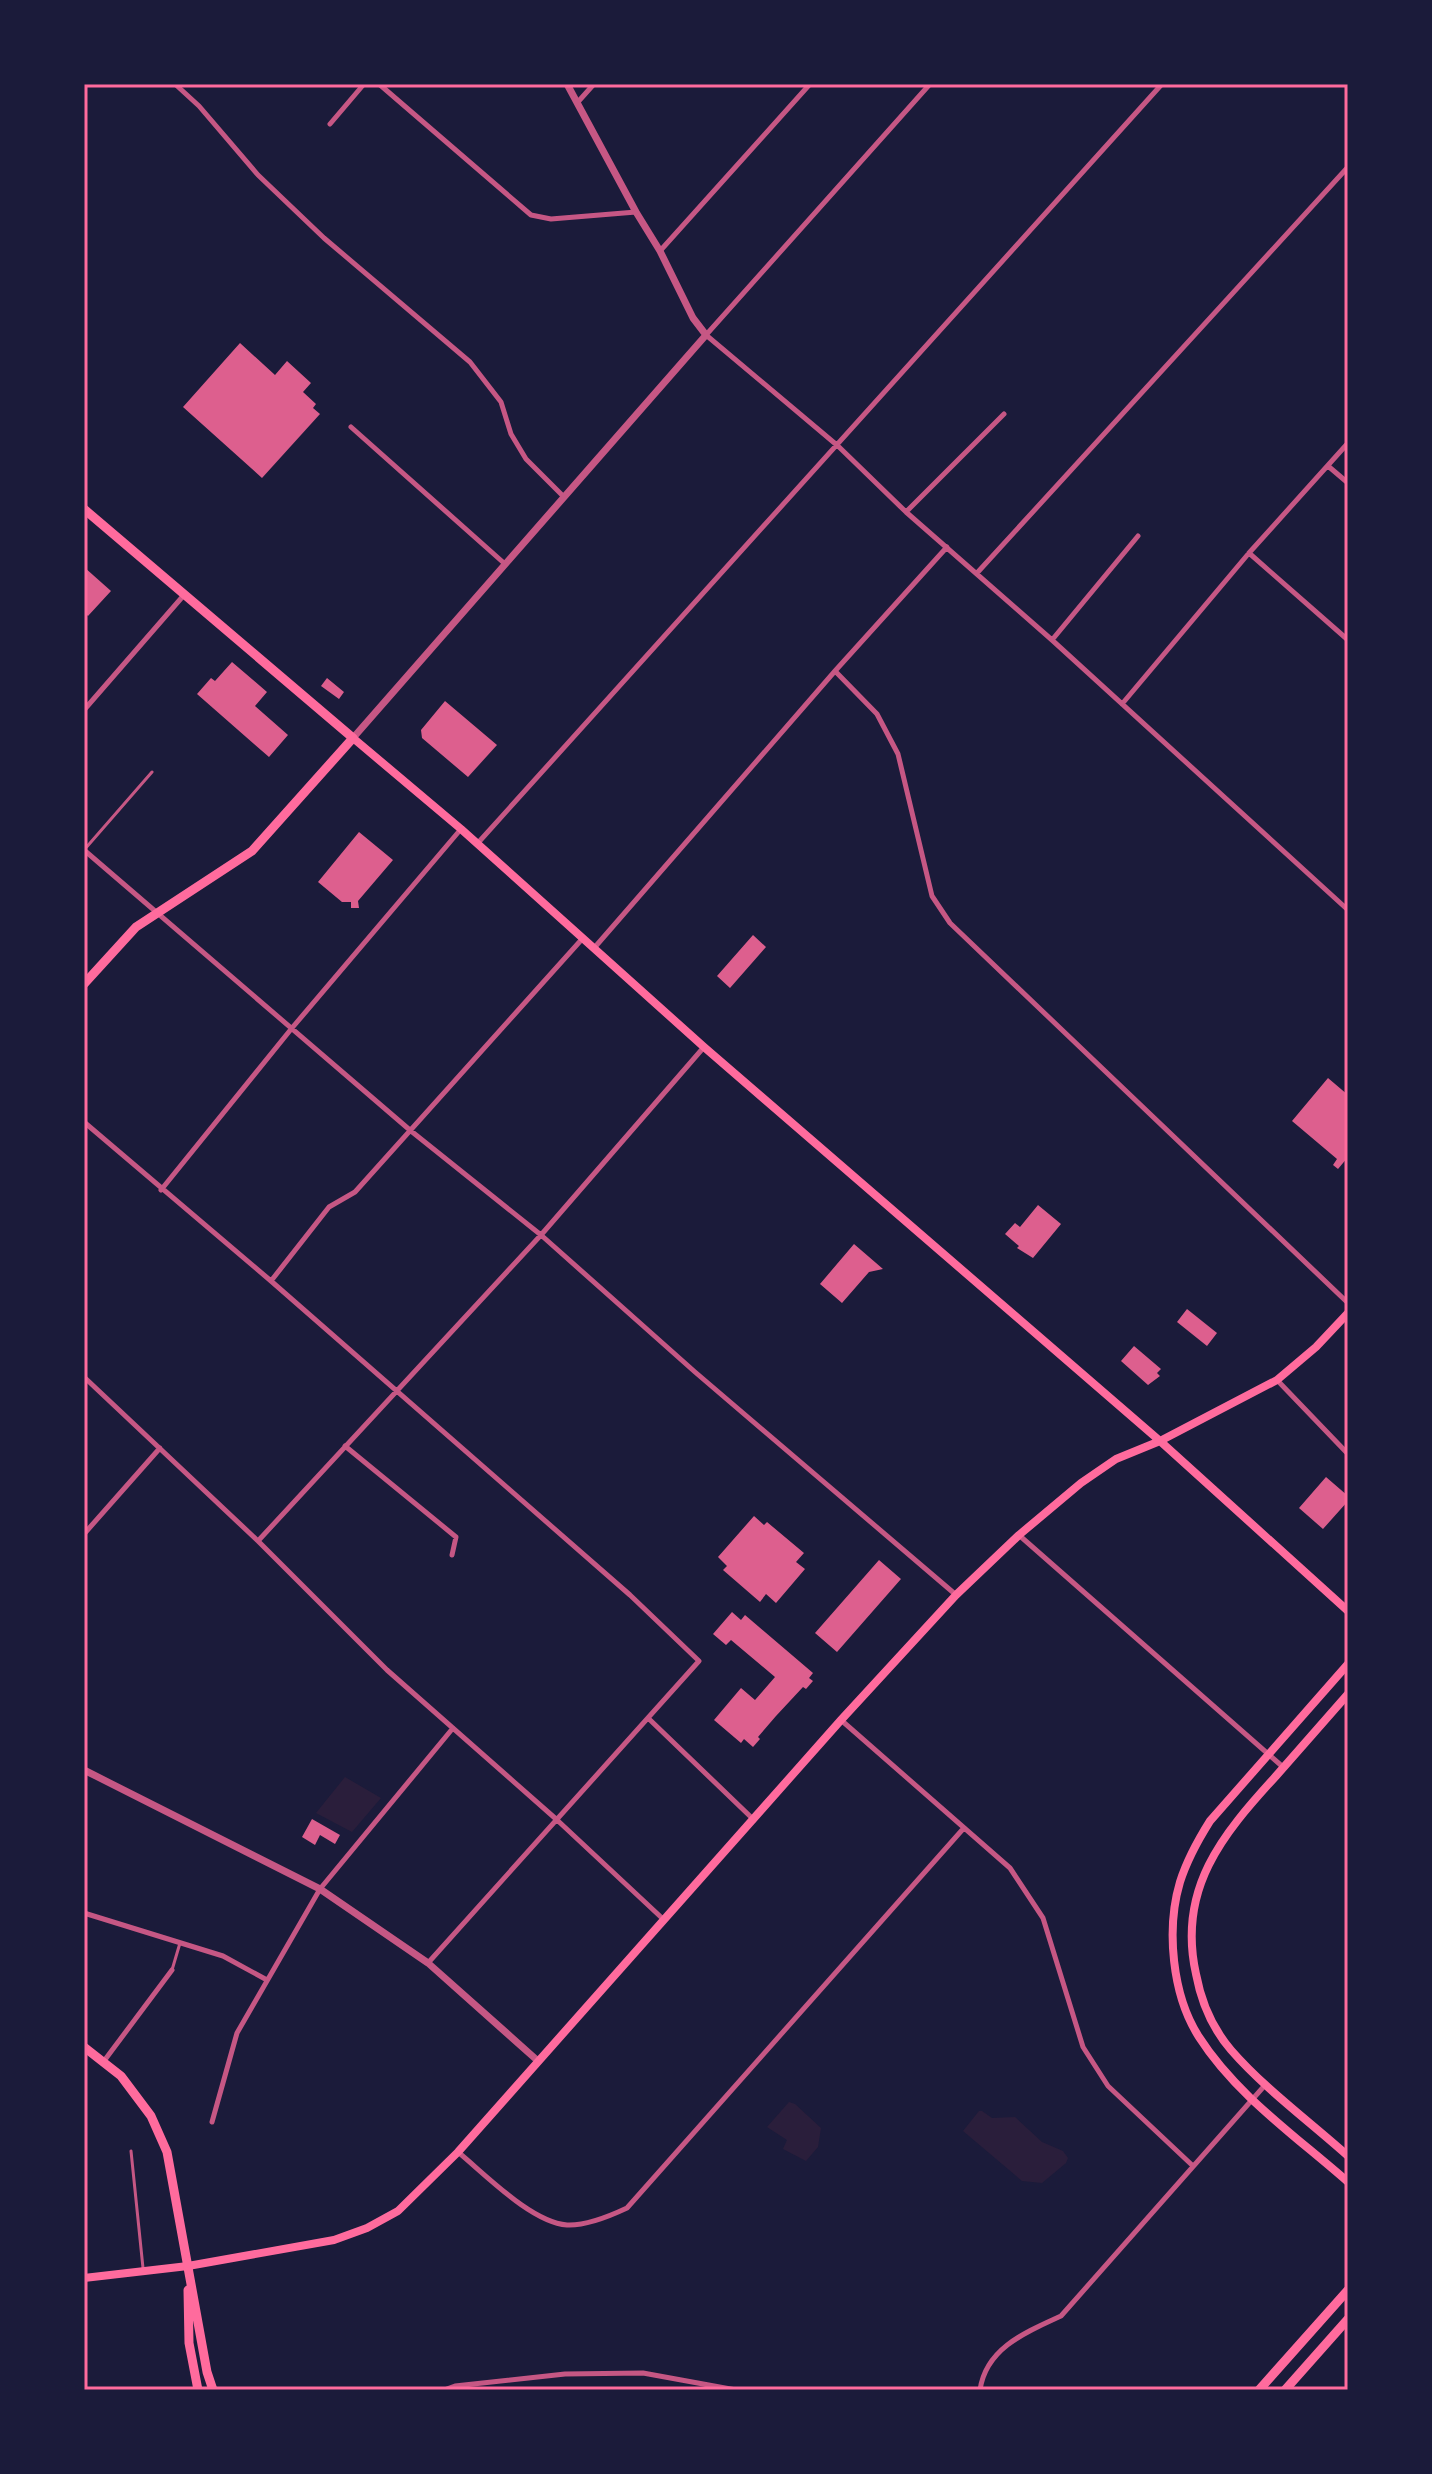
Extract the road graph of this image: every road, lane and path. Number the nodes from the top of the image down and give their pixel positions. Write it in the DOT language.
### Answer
graph roads {
  1 [pos="175,84"];
  2 [pos="364,84"];
  3 [pos="379,84"];
  4 [pos="567,84"];
  5 [pos="594,84"];
  6 [pos="810,84"];
  7 [pos="930,84"];
  8 [pos="1162,84"];
  9 [pos="577,103"];
  10 [pos="330,124"];
  11 [pos="1348,167"];
  12 [pos="636,212"];
  13 [pos="660,251"];
  14 [pos="706,335"];
  15 [pos="1004,414"];
  16 [pos="351,427"];
  17 [pos="1348,443"];
  18 [pos="838,446"];
  19 [pos="1328,466"];
  20 [pos="1348,483"];
  21 [pos="565,498"];
  22 [pos="84,509"];
  23 [pos="906,512"];
  24 [pos="1138,536"];
  25 [pos="947,547"];
  26 [pos="1249,553"];
  27 [pos="505,564"];
  28 [pos="977,573"];
  29 [pos="184,595"];
  30 [pos="1052,640"];
  31 [pos="1348,640"];
  32 [pos="835,671"];
  33 [pos="1122,704"];
  34 [pos="84,710"];
  35 [pos="353,738"];
  36 [pos="152,772"];
  37 [pos="461,829"];
  38 [pos="477,844"];
  39 [pos="84,850"];
  40 [pos="1348,910"];
  41 [pos="157,912"];
  42 [pos="584,938"];
  43 [pos="595,947"];
  44 [pos="84,984"];
  45 [pos="292,1028"];
  46 [pos="704,1047"];
  47 [pos="84,1122"];
  48 [pos="411,1131"];
  49 [pos="161,1190"];
  50 [pos="541,1235"];
  51 [pos="271,1281"];
  52 [pos="1348,1303"];
  53 [pos="1348,1313"];
  54 [pos="84,1377"];
  55 [pos="1277,1380"];
  56 [pos="395,1391"];
  57 [pos="1160,1441"];
  58 [pos="345,1446"];
  59 [pos="160,1448"];
  60 [pos="1348,1454"];
  61 [pos="84,1534"];
  62 [pos="1019,1535"];
  63 [pos="258,1541"];
  64 [pos="452,1555"];
  65 [pos="956,1595"];
  66 [pos="1348,1611"];
  67 [pos="1348,1664"];
  68 [pos="1348,1694"];
  69 [pos="648,1718"];
  70 [pos="841,1720"];
  71 [pos="453,1728"];
  72 [pos="1269,1753"];
  73 [pos="1283,1767"];
  74 [pos="84,1770"];
  75 [pos="556,1819"];
  76 [pos="754,1820"];
  77 [pos="963,1829"];
  78 [pos="320,1889"];
  79 [pos="84,1913"];
  80 [pos="664,1920"];
  81 [pos="180,1941"];
  82 [pos="428,1963"];
  83 [pos="172,1970"];
  84 [pos="267,1980"];
  85 [pos="84,2047"];
  86 [pos="538,2061"];
  87 [pos="104,2062"];
  88 [pos="1266,2084"];
  89 [pos="1253,2099"];
  90 [pos="212,2122"];
  91 [pos="131,2151"];
  92 [pos="458,2152"];
  93 [pos="1348,2156"];
  94 [pos="1193,2166"];
  95 [pos="1348,2182"];
  96 [pos="188,2266"];
  97 [pos="144,2271"];
  98 [pos="84,2278"];
  99 [pos="1348,2290"];
  100 [pos="1348,2319"];
  101 [pos="198,2390"];
  102 [pos="213,2390"];
  103 [pos="444,2390"];
  104 [pos="736,2390"];
  105 [pos="980,2390"];
  106 [pos="1259,2390"];
  107 [pos="1285,2390"];
  1 -- 21 [label="street"];
  2 -- 10 [label="street"];
  3 -- 12 [label="street"];
  4 -- 9 [label="street"];
  5 -- 9 [label="street"];
  6 -- 13 [label="street"];
  7 -- 14 [label="street"];
  8 -- 18 [label="street"];
  9 -- 12 [label="street"];
  11 -- 28 [label="street"];
  12 -- 13 [label="street"];
  13 -- 14 [label="street"];
  14 -- 18 [label="street"];
  14 -- 21 [label="street"];
  15 -- 23 [label="street"];
  16 -- 27 [label="street"];
  17 -- 19 [label="street"];
  18 -- 23 [label="street"];
  18 -- 38 [label="street"];
  19 -- 20 [label="street"];
  19 -- 26 [label="street"];
  21 -- 27 [label="street"];
  22 -- 29 [label="highway"];
  23 -- 25 [label="street"];
  24 -- 30 [label="street"];
  25 -- 28 [label="street"];
  25 -- 32 [label="street"];
  26 -- 31 [label="street"];
  26 -- 33 [label="street"];
  27 -- 35 [label="street"];
  28 -- 30 [label="street"];
  29 -- 34 [label="street"];
  29 -- 35 [label="highway"];
  30 -- 33 [label="street"];
  32 -- 43 [label="street"];
  32 -- 52 [label="street"];
  33 -- 40 [label="street"];
  35 -- 37 [label="main road"];
  35 -- 41 [label="highway"];
  36 -- 39 [label="lane"];
  37 -- 38 [label="main road"];
  37 -- 45 [label="street"];
  38 -- 42 [label="main road"];
  39 -- 41 [label="street"];
  41 -- 44 [label="highway"];
  41 -- 45 [label="street"];
  42 -- 43 [label="main road"];
  42 -- 48 [label="street"];
  43 -- 46 [label="main road"];
  45 -- 48 [label="street"];
  45 -- 49 [label="street"];
  46 -- 50 [label="street"];
  46 -- 57 [label="main road"];
  47 -- 49 [label="street"];
  48 -- 50 [label="street"];
  48 -- 51 [label="street"];
  49 -- 51 [label="street"];
  50 -- 56 [label="street"];
  50 -- 65 [label="street"];
  51 -- 56 [label="street"];
  53 -- 55 [label="main road"];
  54 -- 59 [label="street"];
  55 -- 57 [label="main road"];
  55 -- 60 [label="street"];
  56 -- 58 [label="street"];
  56 -- 69 [label="street"];
  57 -- 62 [label="main road"];
  57 -- 66 [label="main road"];
  58 -- 63 [label="street"];
  58 -- 64 [label="street"];
  59 -- 61 [label="street"];
  59 -- 63 [label="street"];
  62 -- 65 [label="main road"];
  62 -- 72 [label="street"];
  63 -- 71 [label="street"];
  65 -- 70 [label="main road"];
  67 -- 72 [label="main road"];
  68 -- 73 [label="main road"];
  69 -- 75 [label="street"];
  69 -- 76 [label="street"];
  70 -- 76 [label="main road"];
  70 -- 77 [label="street"];
  71 -- 75 [label="street"];
  71 -- 78 [label="street"];
  72 -- 73 [label="street"];
  72 -- 89 [label="main road"];
  73 -- 88 [label="main road"];
  74 -- 78 [label="street"];
  75 -- 80 [label="street"];
  75 -- 82 [label="street"];
  76 -- 80 [label="main road"];
  77 -- 92 [label="street"];
  77 -- 94 [label="street"];
  78 -- 82 [label="street"];
  78 -- 84 [label="street"];
  79 -- 81 [label="street"];
  80 -- 86 [label="main road"];
  81 -- 83 [label="lane"];
  81 -- 84 [label="street"];
  82 -- 86 [label="street"];
  83 -- 87 [label="street"];
  84 -- 90 [label="street"];
  85 -- 87 [label="highway"];
  86 -- 92 [label="main road"];
  87 -- 96 [label="highway"];
  88 -- 89 [label="street"];
  88 -- 93 [label="main road"];
  89 -- 94 [label="street"];
  89 -- 95 [label="main road"];
  91 -- 97 [label="lane"];
  92 -- 96 [label="main road"];
  94 -- 105 [label="street"];
  96 -- 97 [label="main road"];
  96 -- 101 [label="highway"];
  96 -- 102 [label="highway"];
  97 -- 98 [label="main road"];
  99 -- 106 [label="highway"];
  100 -- 107 [label="highway"];
  103 -- 104 [label="street"];
}
